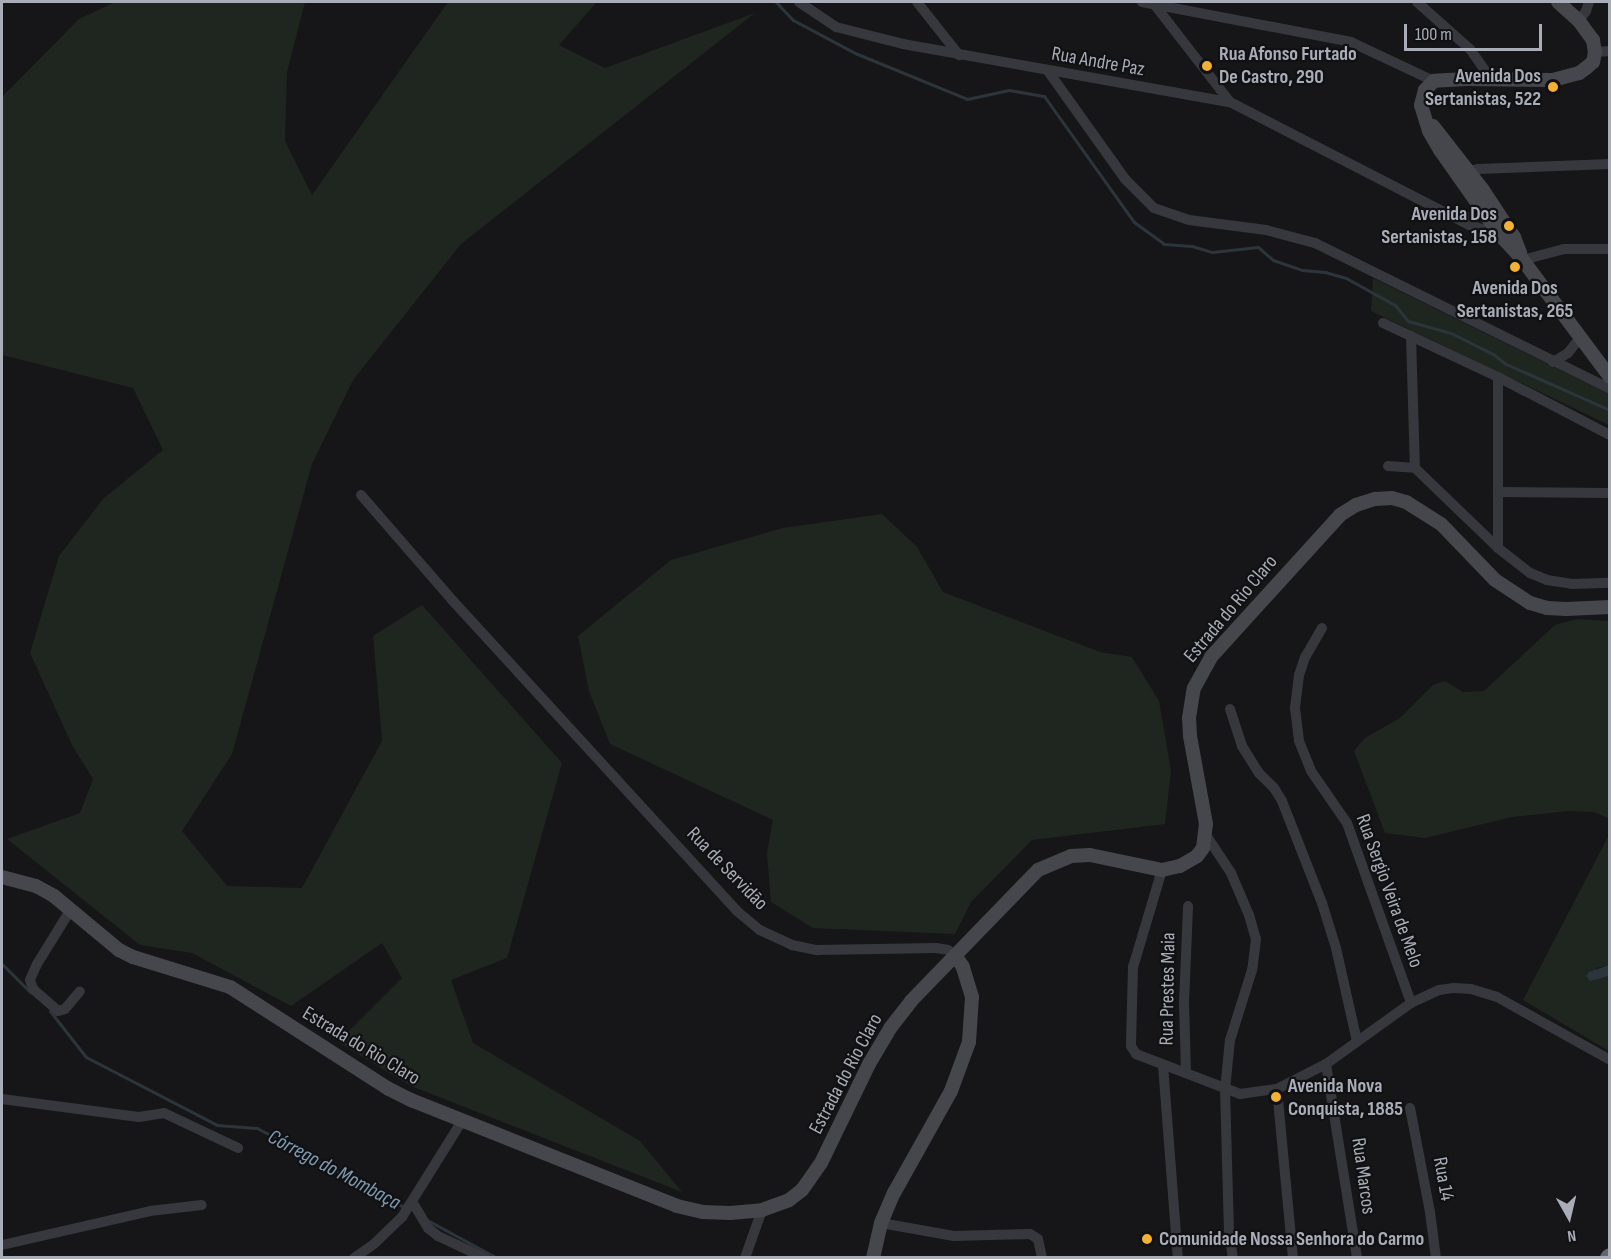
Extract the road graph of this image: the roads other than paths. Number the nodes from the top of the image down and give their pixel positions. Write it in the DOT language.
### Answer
graph roads {
  1 [pos="799,2"];
  2 [pos="918,2"];
  3 [pos="1142,2"];
  4 [pos="1417,2"];
  5 [pos="1558,2"];
  6 [pos="1589,2"];
  7 [pos="1154,4"];
  8 [pos="1579,21"];
  9 [pos="1610,51"];
  10 [pos="1595,52"];
  11 [pos="959,55"];
  12 [pos="1048,71"];
  13 [pos="1491,79"];
  14 [pos="1434,81"];
  15 [pos="1230,102"];
  16 [pos="1610,164"];
  17 [pos="1463,173"];
  18 [pos="1484,212"];
  19 [pos="1456,218"];
  20 [pos="1503,230"];
  21 [pos="1610,249"];
  22 [pos="1523,260"];
  23 [pos="1383,323"];
  24 [pos="1411,336"];
  25 [pos="1579,339"];
  26 [pos="1553,362"];
  27 [pos="1498,377"];
  28 [pos="1610,377"];
  29 [pos="1610,388"];
  30 [pos="1610,435"];
  31 [pos="1388,466"];
  32 [pos="1415,468"];
  33 [pos="1498,492"];
  34 [pos="1610,493"];
  35 [pos="361,495"];
  36 [pos="1498,548"];
  37 [pos="1610,583"];
  38 [pos="1610,607"];
  39 [pos="1322,628"];
  40 [pos="1230,709"];
  41 [pos="1206,835"];
  42 [pos="1162,870"];
  43 [pos="2,876"];
  44 [pos="1188,906"];
  45 [pos="71,909"];
  46 [pos="955,955"];
  47 [pos="80,991"];
  48 [pos="1411,1003"];
  49 [pos="1358,1041"];
  50 [pos="1610,1060"];
  51 [pos="1326,1064"];
  52 [pos="1163,1065"];
  53 [pos="1186,1073"];
  54 [pos="1225,1089"];
  55 [pos="1277,1089"];
  56 [pos="2,1099"];
  57 [pos="1410,1108"];
  58 [pos="462,1121"];
  59 [pos="238,1148"];
  60 [pos="413,1203"];
  61 [pos="202,1205"];
  62 [pos="762,1210"];
  63 [pos="881,1223"];
  64 [pos="2,1245"];
  65 [pos="354,1257"];
  66 [pos="485,1257"];
  67 [pos="745,1257"];
  68 [pos="873,1257"];
  69 [pos="1042,1257"];
  70 [pos="1178,1257"];
  71 [pos="1233,1257"];
  72 [pos="1293,1257"];
  73 [pos="1358,1257"];
  74 [pos="1436,1257"];
  1 -- 11 [label="street, Rua Andre Paz"];
  2 -- 11 [label="street"];
  3 -- 7 [label="street"];
  4 -- 13 [label="street"];
  5 -- 8 [label="main road"];
  6 -- 8 [label="street"];
  7 -- 14 [label="street"];
  7 -- 15 [label="street"];
  8 -- 10 [label="main road"];
  9 -- 10 [label="street"];
  10 -- 13 [label="main road"];
  11 -- 12 [label="street, Rua Andre Paz"];
  12 -- 15 [label="street, Rua Andre Paz"];
  12 -- 26 [label="street"];
  13 -- 14 [label="main road"];
  14 -- 17 [label="main road"];
  15 -- 19 [label="street"];
  16 -- 17 [label="street"];
  17 -- 18 [label="main road"];
  17 -- 20 [label="main road"];
  18 -- 19 [label="street"];
  18 -- 20 [label="main road"];
  19 -- 20 [label="street"];
  20 -- 22 [label="main road"];
  21 -- 22 [label="street"];
  22 -- 25 [label="main road"];
  23 -- 24 [label="street"];
  24 -- 27 [label="street"];
  24 -- 32 [label="street"];
  25 -- 26 [label="street"];
  25 -- 28 [label="main road"];
  26 -- 29 [label="street"];
  27 -- 30 [label="street"];
  27 -- 33 [label="street"];
  31 -- 32 [label="street"];
  32 -- 36 [label="street"];
  33 -- 34 [label="street"];
  33 -- 36 [label="street"];
  35 -- 46 [label="street, Rua de Servidão"];
  36 -- 37 [label="street"];
  38 -- 41 [label="main road, Estrada do Rio Claro"];
  39 -- 48 [label="street, Rua Sergio Veira de Melo"];
  40 -- 49 [label="street"];
  41 -- 42 [label="main road"];
  41 -- 54 [label="street"];
  42 -- 46 [label="main road, Estrada do Rio Claro"];
  42 -- 52 [label="street"];
  43 -- 45 [label="main road, Estrada do Rio Claro"];
  44 -- 53 [label="street, Rua Prestes Maia"];
  45 -- 47 [label="street"];
  45 -- 58 [label="main road, Estrada do Rio Claro"];
  46 -- 62 [label="main road, Estrada do Rio Claro"];
  46 -- 63 [label="main road"];
  48 -- 49 [label="street"];
  48 -- 50 [label="street"];
  49 -- 51 [label="street"];
  51 -- 55 [label="street"];
  51 -- 73 [label="street, Rua Marcos"];
  52 -- 53 [label="street"];
  52 -- 70 [label="street"];
  53 -- 54 [label="street"];
  54 -- 55 [label="street"];
  54 -- 71 [label="street"];
  55 -- 72 [label="street"];
  56 -- 59 [label="street"];
  57 -- 74 [label="street, Rua 14"];
  58 -- 60 [label="street"];
  58 -- 62 [label="main road, Estrada do Rio Claro"];
  60 -- 65 [label="street"];
  60 -- 66 [label="street"];
  61 -- 64 [label="street"];
  62 -- 67 [label="street"];
  63 -- 68 [label="main road"];
  63 -- 69 [label="street"];
}
